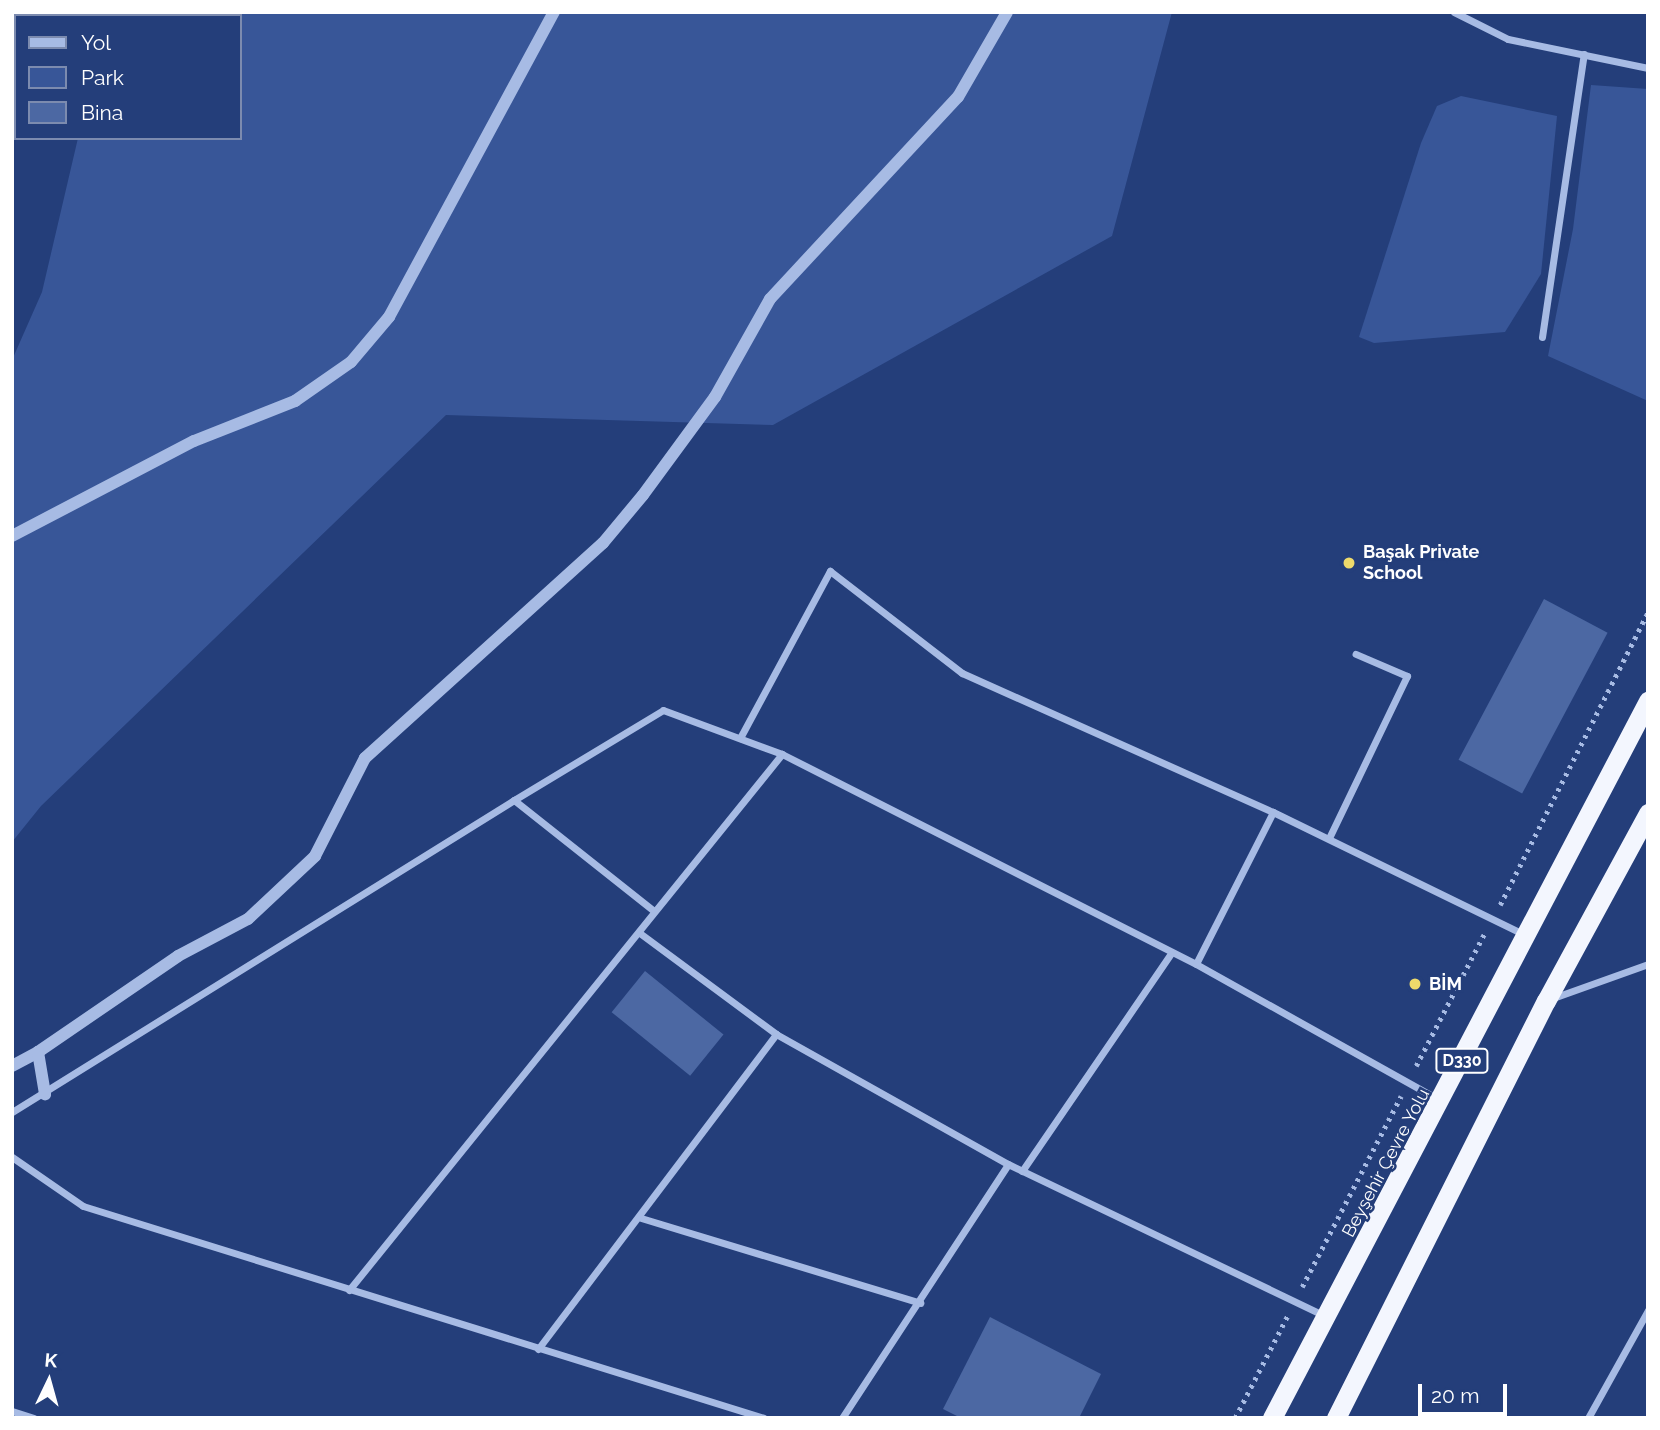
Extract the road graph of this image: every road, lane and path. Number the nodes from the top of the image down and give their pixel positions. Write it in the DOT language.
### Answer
graph roads {
  1 [pos="554,12"];
  2 [pos="1007,12"];
  3 [pos="1454,12"];
  4 [pos="1584,54"];
  5 [pos="1648,68"];
  6 [pos="1542,337"];
  7 [pos="12,536"];
  8 [pos="1648,612"];
  9 [pos="1356,654"];
  10 [pos="1648,701"];
  11 [pos="740,738"];
  12 [pos="782,754"];
  13 [pos="514,800"];
  14 [pos="1273,812"];
  15 [pos="1648,813"];
  16 [pos="1329,838"];
  17 [pos="654,911"];
  18 [pos="1493,919"];
  19 [pos="641,934"];
  20 [pos="1524,934"];
  21 [pos="1172,952"];
  22 [pos="1196,964"];
  23 [pos="1648,964"];
  24 [pos="1546,1001"];
  25 [pos="776,1034"];
  26 [pos="38,1052"];
  27 [pos="12,1066"];
  28 [pos="1407,1084"];
  29 [pos="45,1094"];
  30 [pos="1442,1102"];
  31 [pos="12,1112"];
  32 [pos="12,1157"];
  33 [pos="1008,1164"];
  34 [pos="1022,1171"];
  35 [pos="641,1218"];
  36 [pos="349,1290"];
  37 [pos="919,1303"];
  38 [pos="1294,1303"];
  39 [pos="1648,1310"];
  40 [pos="1327,1317"];
  41 [pos="538,1349"];
  42 [pos="12,1411"];
  43 [pos="1339,1417"];
  44 [pos="34,1418"];
  45 [pos="764,1418"];
  46 [pos="842,1418"];
  47 [pos="1235,1418"];
  48 [pos="1272,1418"];
  49 [pos="1588,1418"];
  1 -- 7 [label="street"];
  2 -- 26 [label="street"];
  3 -- 4 [label="street"];
  4 -- 5 [label="street"];
  4 -- 6 [label="street"];
  8 -- 18 [label="path"];
  9 -- 16 [label="street"];
  10 -- 20 [label="highway, Beyşehir Çevre Yolu / D330"];
  11 -- 12 [label="street"];
  11 -- 13 [label="street"];
  11 -- 14 [label="street"];
  12 -- 17 [label="street"];
  12 -- 21 [label="street"];
  13 -- 17 [label="street"];
  13 -- 29 [label="street"];
  14 -- 16 [label="street"];
  14 -- 22 [label="street"];
  15 -- 24 [label="highway, D330"];
  16 -- 18 [label="street"];
  17 -- 19 [label="street"];
  18 -- 20 [label="street"];
  18 -- 28 [label="path"];
  19 -- 25 [label="street"];
  19 -- 36 [label="street"];
  20 -- 30 [label="highway, Beyşehir Çevre Yolu / D330"];
  21 -- 22 [label="street"];
  21 -- 34 [label="street"];
  22 -- 28 [label="street"];
  23 -- 24 [label="street"];
  24 -- 43 [label="highway, D330"];
  25 -- 33 [label="street"];
  25 -- 35 [label="street"];
  26 -- 27 [label="street"];
  26 -- 29 [label="street"];
  28 -- 30 [label="street"];
  28 -- 38 [label="path"];
  29 -- 31 [label="street"];
  30 -- 40 [label="highway, Beyşehir Çevre Yolu / D330"];
  32 -- 36 [label="street"];
  33 -- 34 [label="street"];
  33 -- 37 [label="street"];
  34 -- 38 [label="street"];
  35 -- 37 [label="street"];
  35 -- 41 [label="street"];
  36 -- 41 [label="street"];
  37 -- 46 [label="street"];
  38 -- 40 [label="street"];
  38 -- 47 [label="path"];
  39 -- 49 [label="street"];
  40 -- 48 [label="highway, Beyşehir Çevre Yolu / D330"];
  41 -- 45 [label="street"];
  42 -- 44 [label="street"];
}
